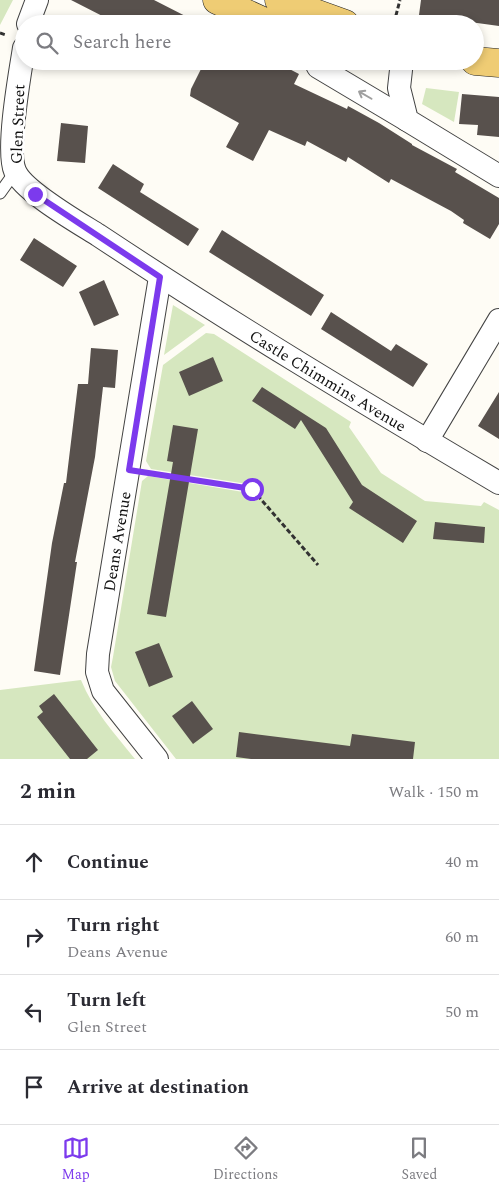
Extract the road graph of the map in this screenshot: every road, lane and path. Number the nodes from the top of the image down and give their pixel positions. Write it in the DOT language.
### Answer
graph roads {
  1 [pos="37,0"];
  2 [pos="218,0"];
  3 [pos="279,0"];
  4 [pos="400,0"];
  5 [pos="31,15"];
  6 [pos="250,15"];
  7 [pos="320,15"];
  8 [pos="396,15"];
  9 [pos="0,33"];
  10 [pos="15,42"];
  11 [pos="484,62"];
  12 [pos="499,63"];
  13 [pos="16,70"];
  14 [pos="323,70"];
  15 [pos="401,70"];
  16 [pos="407,120"];
  17 [pos="15,172"];
  18 [pos="499,176"];
  19 [pos="0,193"];
  20 [pos="160,277"];
  21 [pos="499,320"];
  22 [pos="427,441"];
  23 [pos="129,470"];
  24 [pos="499,483"];
  25 [pos="318,565"];
  26 [pos="157,759"];
  1 -- 5 [label="street"];
  2 -- 6 [label="main road"];
  3 -- 7 [label="main road"];
  4 -- 8 [label="path"];
  9 -- 10 [label="path"];
  11 -- 12 [label="main road"];
  13 -- 17 [label="street, Glen Street"];
  16 -- 14 [label="street, one-way"];
  15 -- 16 [label="street"];
  16 -- 18 [label="street"];
  17 -- 19 [label="lane"];
  17 -- 20 [label="street, Glen Street"];
  20 -- 22 [label="street, Castle Chimmins Avenue"];
  20 -- 23 [label="street, Deans Avenue"];
  21 -- 22 [label="street"];
  22 -- 24 [label="street, Castle Chimmins Avenue"];
  23 -- 25 [label="path"];
  23 -- 26 [label="street, Deans Avenue"];
}
